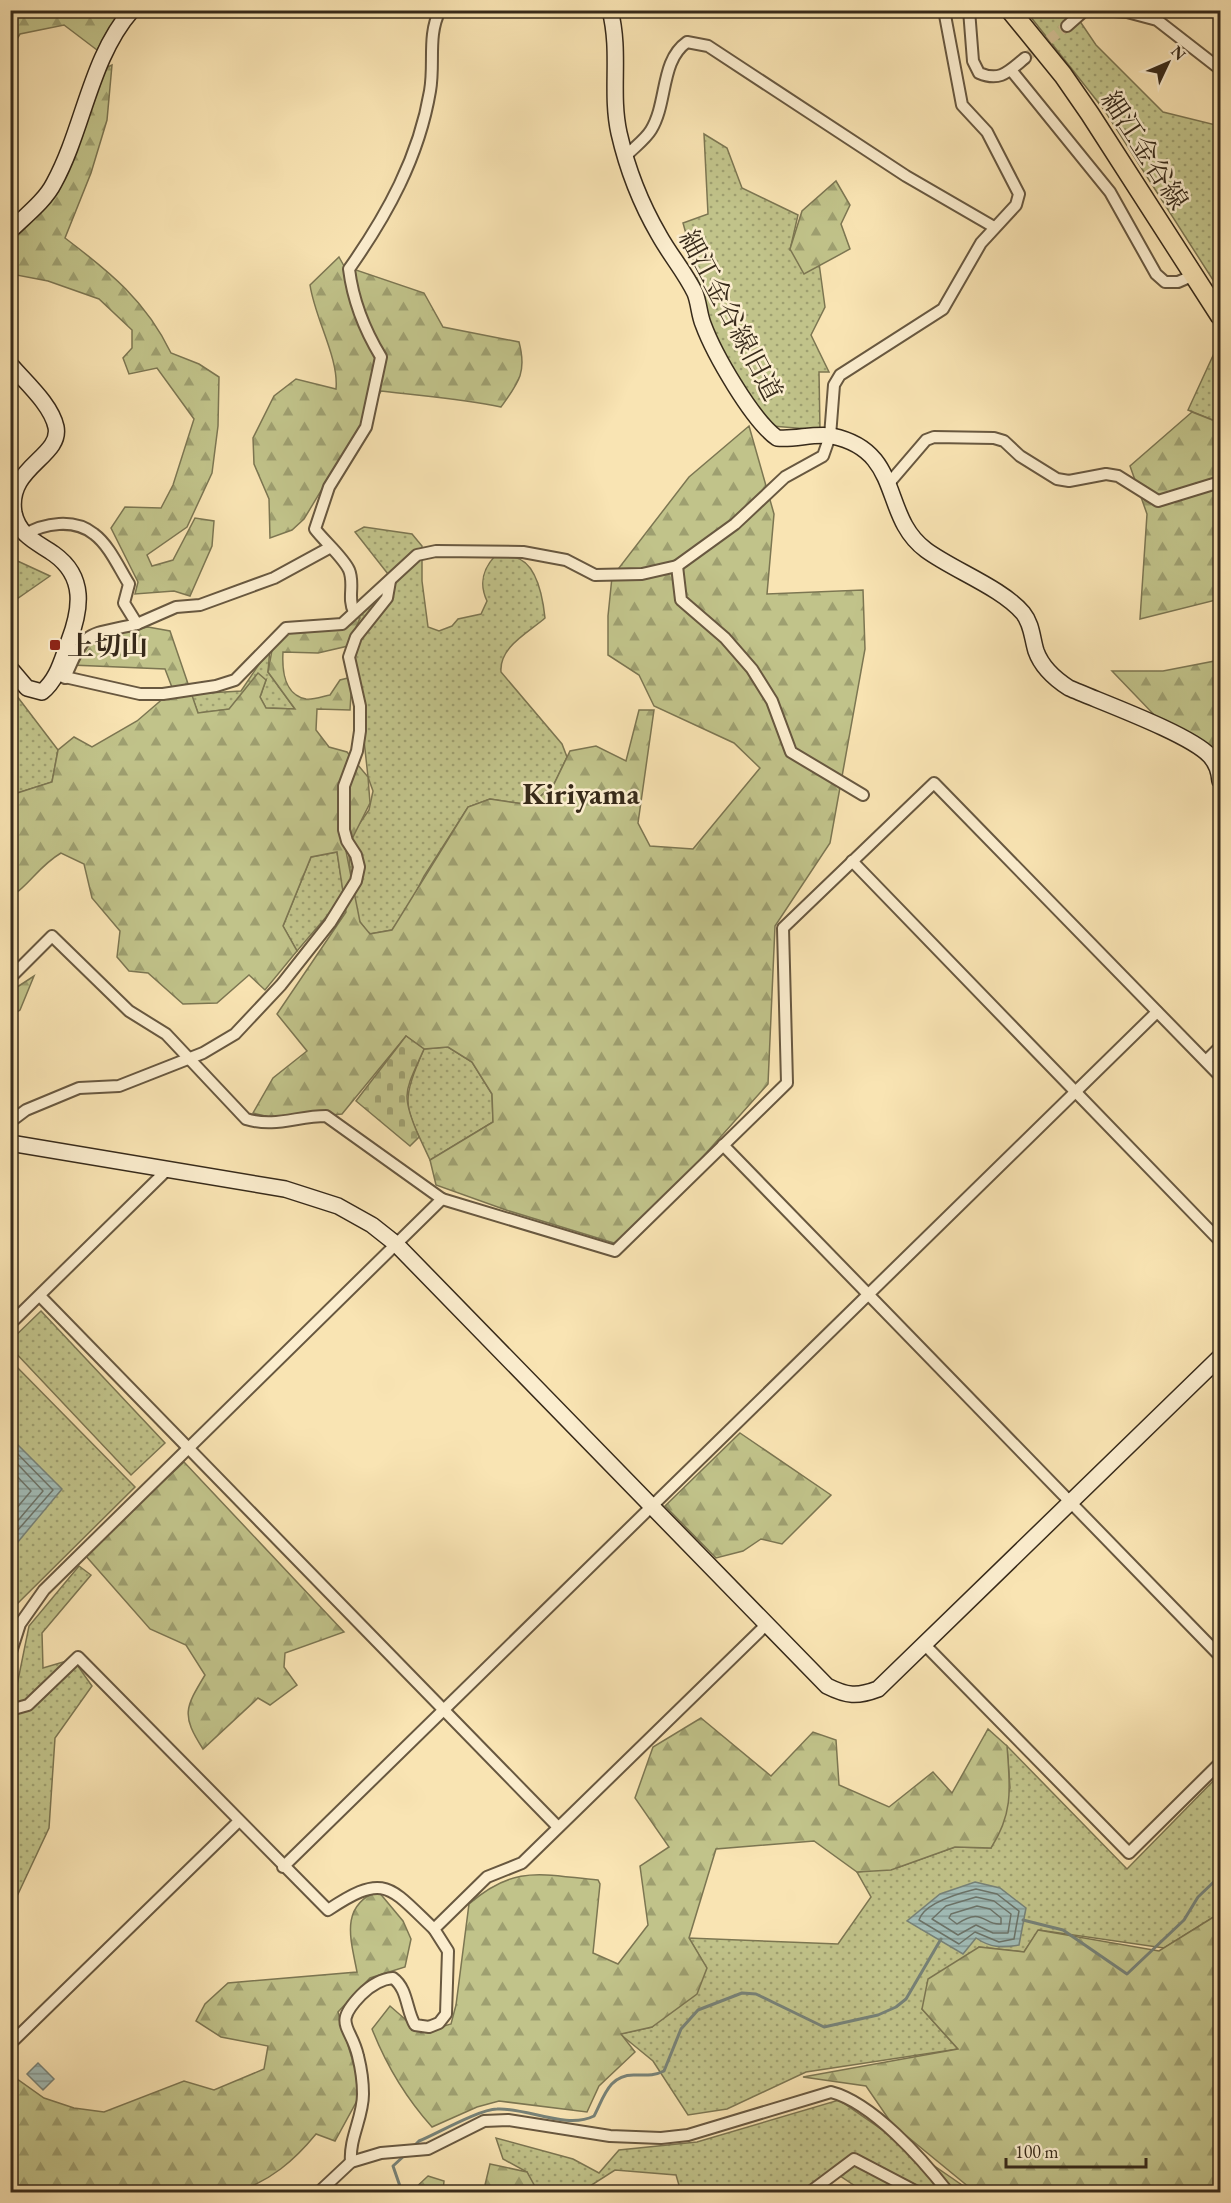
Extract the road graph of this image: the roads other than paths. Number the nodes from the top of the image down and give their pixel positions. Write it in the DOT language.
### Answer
graph roads {
  1 [pos="132,10"];
  2 [pos="440,10"];
  3 [pos="610,10"];
  4 [pos="944,10"];
  5 [pos="969,10"];
  6 [pos="1010,10"];
  7 [pos="1023,10"];
  8 [pos="1084,10"];
  9 [pos="1101,10"];
  10 [pos="1066,26"];
  11 [pos="1025,58"];
  12 [pos="1221,69"];
  13 [pos="1011,70"];
  14 [pos="1063,75"];
  15 [pos="625,157"];
  16 [pos="994,227"];
  17 [pos="10,231"];
  18 [pos="1194,275"];
  19 [pos="1221,316"];
  20 [pos="10,364"];
  21 [pos="830,436"];
  22 [pos="890,482"];
  23 [pos="1221,482"];
  24 [pos="24,535"];
  25 [pos="329,548"];
  26 [pos="677,566"];
  27 [pos="390,581"];
  28 [pos="354,612"];
  29 [pos="136,624"];
  30 [pos="10,668"];
  31 [pos="61,677"];
  32 [pos="1221,781"];
  33 [pos="863,795"];
  34 [pos="852,861"];
  35 [pos="10,978"];
  36 [pos="1157,1012"];
  37 [pos="1221,1047"];
  38 [pos="190,1058"];
  39 [pos="1206,1061"];
  40 [pos="1221,1076"];
  41 [pos="1076,1092"];
  42 [pos="10,1122"];
  43 [pos="10,1143"];
  44 [pos="723,1145"];
  45 [pos="168,1169"];
  46 [pos="442,1199"];
  47 [pos="1221,1241"];
  48 [pos="396,1244"];
  49 [pos="869,1294"];
  50 [pos="40,1296"];
  51 [pos="10,1324"];
  52 [pos="1221,1357"];
  53 [pos="188,1450"];
  54 [pos="1071,1502"];
  55 [pos="653,1506"];
  56 [pos="767,1624"];
  57 [pos="925,1645"];
  58 [pos="10,1654"];
  59 [pos="1221,1656"];
  60 [pos="10,1710"];
  61 [pos="443,1710"];
  62 [pos="1221,1762"];
  63 [pos="239,1821"];
  64 [pos="558,1827"];
  65 [pos="283,1867"];
  66 [pos="434,1929"];
  67 [pos="10,2044"];
  68 [pos="351,2162"];
  69 [pos="320,2193"];
  70 [pos="810,2193"];
  71 [pos="917,2193"];
  72 [pos="948,2193"];
  1 -- 17 [label="street"];
  2 -- 25 [label="street"];
  3 -- 15 [label="street, 細江金谷線旧道"];
  4 -- 16 [label="street"];
  5 -- 13 [label="street"];
  6 -- 14 [label="main road, 細江金谷線"];
  7 -- 14 [label="main road, 細江金谷線"];
  8 -- 10 [label="street"];
  9 -- 12 [label="street"];
  11 -- 13 [label="street"];
  13 -- 18 [label="street"];
  14 -- 18 [label="main road, 細江金谷線"];
  15 -- 16 [label="street"];
  15 -- 21 [label="street, 細江金谷線旧道"];
  16 -- 21 [label="street"];
  18 -- 19 [label="main road, 細江金谷線"];
  20 -- 24 [label="street"];
  21 -- 22 [label="street, 細江金谷線旧道"];
  21 -- 26 [label="street"];
  22 -- 23 [label="street"];
  22 -- 32 [label="street, 細江金谷線旧道"];
  24 -- 29 [label="street"];
  24 -- 31 [label="street"];
  25 -- 28 [label="street"];
  25 -- 29 [label="street"];
  26 -- 27 [label="street"];
  26 -- 33 [label="street"];
  27 -- 28 [label="street"];
  27 -- 38 [label="street"];
  28 -- 31 [label="street"];
  29 -- 31 [label="street"];
  30 -- 31 [label="street"];
  34 -- 36 [label="street"];
  34 -- 41 [label="street"];
  34 -- 44 [label="street"];
  35 -- 38 [label="street"];
  36 -- 39 [label="street"];
  36 -- 41 [label="street"];
  37 -- 39 [label="street"];
  38 -- 42 [label="street"];
  38 -- 46 [label="street"];
  39 -- 40 [label="street"];
  41 -- 47 [label="street"];
  41 -- 49 [label="street"];
  43 -- 45 [label="street"];
  44 -- 46 [label="street"];
  44 -- 49 [label="street"];
  45 -- 48 [label="street"];
  45 -- 50 [label="street"];
  46 -- 48 [label="street"];
  48 -- 53 [label="street"];
  48 -- 55 [label="street"];
  49 -- 54 [label="street"];
  49 -- 55 [label="street"];
  50 -- 51 [label="street"];
  50 -- 53 [label="street"];
  52 -- 54 [label="street"];
  53 -- 58 [label="street"];
  53 -- 61 [label="street"];
  54 -- 57 [label="street"];
  54 -- 59 [label="street"];
  55 -- 56 [label="street"];
  55 -- 61 [label="street"];
  56 -- 57 [label="street"];
  56 -- 64 [label="street"];
  57 -- 62 [label="street"];
  60 -- 63 [label="street"];
  61 -- 64 [label="street"];
  61 -- 65 [label="street"];
  63 -- 65 [label="street"];
  63 -- 67 [label="street"];
  64 -- 66 [label="street"];
  65 -- 66 [label="street"];
  66 -- 68 [label="street"];
  68 -- 69 [label="street"];
  68 -- 72 [label="street"];
  70 -- 71 [label="street"];
}
